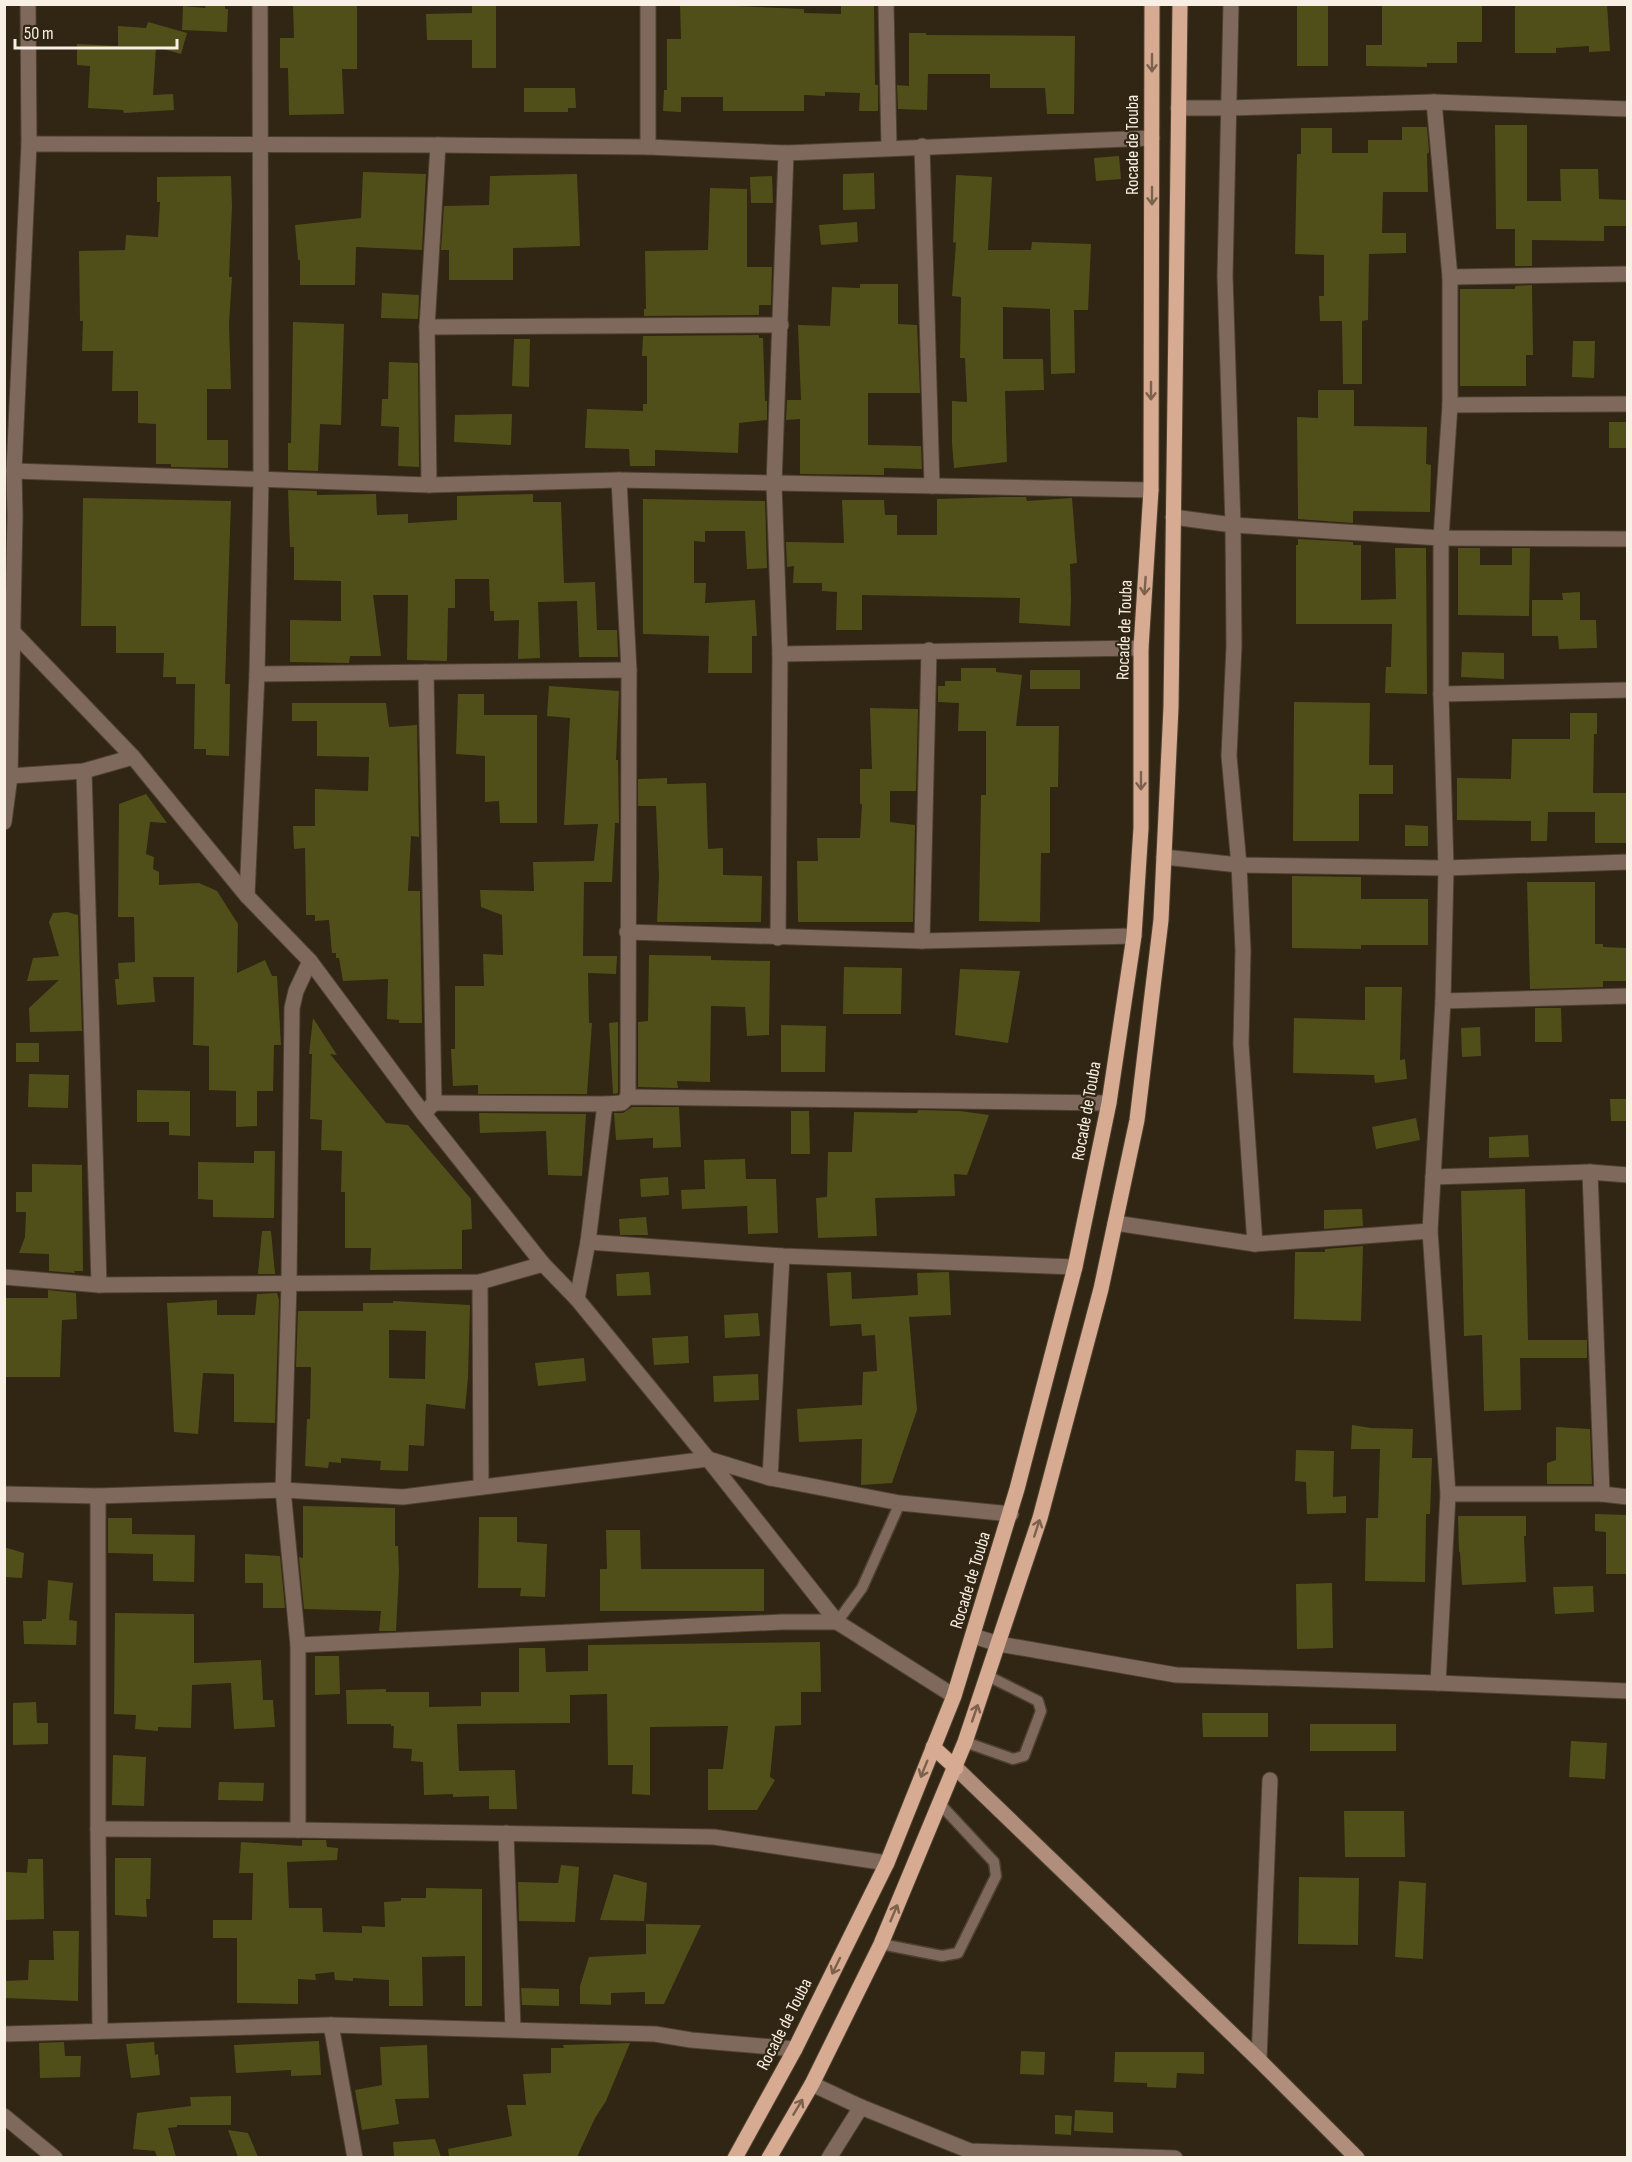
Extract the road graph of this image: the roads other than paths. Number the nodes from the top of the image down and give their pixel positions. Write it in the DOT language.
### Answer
graph roads {
  1 [pos="28,4"];
  2 [pos="260,4"];
  3 [pos="648,4"];
  4 [pos="886,4"];
  5 [pos="1152,4"];
  6 [pos="1180,4"];
  7 [pos="1232,4"];
  8 [pos="1434,102"];
  9 [pos="1178,108"];
  10 [pos="1229,108"];
  11 [pos="1628,109"];
  12 [pos="1152,138"];
  13 [pos="29,144"];
  14 [pos="438,144"];
  15 [pos="259,146"];
  16 [pos="922,146"];
  17 [pos="648,147"];
  18 [pos="889,148"];
  19 [pos="786,153"];
  20 [pos="1628,274"];
  21 [pos="1450,277"];
  22 [pos="781,325"];
  23 [pos="427,327"];
  24 [pos="1628,404"];
  25 [pos="1450,405"];
  26 [pos="14,471"];
  27 [pos="261,480"];
  28 [pos="619,480"];
  29 [pos="774,484"];
  30 [pos="429,485"];
  31 [pos="932,486"];
  32 [pos="1151,490"];
  33 [pos="10,515"];
  34 [pos="1173,517"];
  35 [pos="1233,525"];
  36 [pos="1441,538"];
  37 [pos="1628,539"];
  38 [pos="13,632"];
  39 [pos="1141,648"];
  40 [pos="929,651"];
  41 [pos="780,654"];
  42 [pos="629,670"];
  43 [pos="426,672"];
  44 [pos="257,674"];
  45 [pos="1628,690"];
  46 [pos="1441,694"];
  47 [pos="133,757"];
  48 [pos="84,771"];
  49 [pos="10,776"];
  50 [pos="4,822"];
  51 [pos="1164,857"];
  52 [pos="1628,862"];
  53 [pos="1239,865"];
  54 [pos="1446,868"];
  55 [pos="247,896"];
  56 [pos="627,932"];
  57 [pos="1134,936"];
  58 [pos="778,938"];
  59 [pos="922,942"];
  60 [pos="310,961"];
  61 [pos="1628,996"];
  62 [pos="1443,1001"];
  63 [pos="628,1097"];
  64 [pos="1109,1103"];
  65 [pos="605,1104"];
  66 [pos="429,1108"];
  67 [pos="1590,1172"];
  68 [pos="1628,1175"];
  69 [pos="1433,1178"];
  70 [pos="1115,1223"];
  71 [pos="1430,1231"];
  72 [pos="588,1242"];
  73 [pos="1255,1245"];
  74 [pos="782,1256"];
  75 [pos="543,1264"];
  76 [pos="1075,1267"];
  77 [pos="4,1277"];
  78 [pos="480,1282"];
  79 [pos="289,1283"];
  80 [pos="99,1285"];
  81 [pos="577,1299"];
  82 [pos="708,1459"];
  83 [pos="770,1478"];
  84 [pos="481,1487"];
  85 [pos="283,1490"];
  86 [pos="4,1494"];
  87 [pos="1448,1494"];
  88 [pos="1602,1494"];
  89 [pos="98,1496"];
  90 [pos="1628,1497"];
  91 [pos="900,1503"];
  92 [pos="1011,1514"];
  93 [pos="837,1622"];
  94 [pos="973,1636"];
  95 [pos="999,1644"];
  96 [pos="298,1645"];
  97 [pos="988,1676"];
  98 [pos="1438,1683"];
  99 [pos="1628,1691"];
  100 [pos="954,1696"];
  101 [pos="965,1742"];
  102 [pos="933,1747"];
  103 [pos="956,1768"];
  104 [pos="1270,1780"];
  105 [pos="940,1804"];
  106 [pos="98,1829"];
  107 [pos="298,1830"];
  108 [pos="506,1833"];
  109 [pos="887,1863"];
  110 [pos="881,1944"];
  111 [pos="331,2025"];
  112 [pos="513,2029"];
  113 [pos="100,2030"];
  114 [pos="4,2034"];
  115 [pos="795,2049"];
  116 [pos="1259,2060"];
  117 [pos="812,2084"];
  118 [pos="861,2107"];
  119 [pos="4,2116"];
  120 [pos="55,2157"];
  121 [pos="355,2157"];
  122 [pos="735,2157"];
  123 [pos="769,2157"];
  124 [pos="829,2157"];
  125 [pos="1175,2157"];
  126 [pos="1357,2157"];
  1 -- 13 [label="street"];
  2 -- 15 [label="street"];
  3 -- 17 [label="street"];
  4 -- 18 [label="street"];
  5 -- 12 [label="main road, Rocade de Touba, one-way"];
  6 -- 9 [label="main road"];
  7 -- 10 [label="street"];
  8 -- 10 [label="street"];
  8 -- 11 [label="street"];
  8 -- 21 [label="street"];
  9 -- 10 [label="street"];
  9 -- 34 [label="main road"];
  10 -- 35 [label="street"];
  12 -- 16 [label="street"];
  12 -- 32 [label="main road, Rocade de Touba, one-way"];
  13 -- 15 [label="street"];
  13 -- 26 [label="street"];
  14 -- 15 [label="street"];
  14 -- 17 [label="street"];
  14 -- 23 [label="street"];
  15 -- 27 [label="street"];
  16 -- 18 [label="street"];
  16 -- 31 [label="street"];
  17 -- 19 [label="street"];
  18 -- 19 [label="street"];
  19 -- 22 [label="street"];
  20 -- 21 [label="street"];
  21 -- 25 [label="street"];
  22 -- 23 [label="street"];
  22 -- 29 [label="street"];
  23 -- 30 [label="street"];
  24 -- 25 [label="street"];
  25 -- 36 [label="street"];
  26 -- 27 [label="street"];
  26 -- 33 [label="street"];
  27 -- 30 [label="street"];
  27 -- 44 [label="street"];
  28 -- 29 [label="street"];
  28 -- 30 [label="street"];
  28 -- 42 [label="street"];
  29 -- 31 [label="street"];
  29 -- 41 [label="street"];
  31 -- 32 [label="street"];
  32 -- 39 [label="main road, Rocade de Touba, one-way"];
  33 -- 38 [label="street"];
  34 -- 35 [label="street"];
  34 -- 51 [label="main road"];
  35 -- 36 [label="street"];
  35 -- 53 [label="street"];
  36 -- 37 [label="street"];
  36 -- 46 [label="street"];
  38 -- 47 [label="street"];
  38 -- 49 [label="street"];
  39 -- 40 [label="street"];
  39 -- 57 [label="main road, Rocade de Touba, one-way"];
  40 -- 41 [label="street"];
  40 -- 59 [label="street"];
  41 -- 58 [label="street"];
  42 -- 43 [label="street"];
  42 -- 56 [label="street"];
  43 -- 44 [label="street"];
  43 -- 66 [label="street"];
  44 -- 55 [label="street"];
  45 -- 46 [label="street"];
  46 -- 54 [label="street"];
  47 -- 48 [label="street"];
  47 -- 55 [label="street"];
  48 -- 49 [label="street"];
  48 -- 80 [label="street"];
  49 -- 50 [label="street"];
  51 -- 53 [label="street"];
  51 -- 70 [label="main road"];
  52 -- 54 [label="street"];
  53 -- 54 [label="street"];
  53 -- 73 [label="street"];
  54 -- 62 [label="street"];
  55 -- 60 [label="street"];
  56 -- 58 [label="street"];
  56 -- 63 [label="street"];
  57 -- 59 [label="street"];
  57 -- 64 [label="main road, Rocade de Touba"];
  58 -- 59 [label="street"];
  60 -- 66 [label="street"];
  60 -- 79 [label="street"];
  61 -- 62 [label="street"];
  62 -- 69 [label="street"];
  63 -- 64 [label="street"];
  63 -- 65 [label="street"];
  64 -- 76 [label="main road, Rocade de Touba"];
  65 -- 66 [label="street"];
  65 -- 72 [label="street"];
  66 -- 75 [label="street"];
  67 -- 68 [label="street"];
  67 -- 69 [label="street"];
  67 -- 88 [label="street"];
  69 -- 71 [label="street"];
  70 -- 73 [label="street"];
  95 -- 70 [label="main road, one-way"];
  71 -- 73 [label="street"];
  71 -- 87 [label="street"];
  72 -- 74 [label="street"];
  72 -- 81 [label="street"];
  74 -- 76 [label="street"];
  74 -- 83 [label="street"];
  75 -- 78 [label="street"];
  75 -- 81 [label="street"];
  76 -- 92 [label="main road, Rocade de Touba"];
  77 -- 80 [label="street"];
  78 -- 79 [label="street"];
  78 -- 84 [label="street"];
  79 -- 80 [label="street"];
  79 -- 85 [label="street"];
  81 -- 82 [label="street"];
  82 -- 83 [label="street"];
  82 -- 84 [label="street"];
  82 -- 93 [label="street"];
  83 -- 91 [label="street"];
  84 -- 85 [label="street"];
  85 -- 89 [label="street"];
  85 -- 96 [label="street"];
  86 -- 89 [label="street"];
  87 -- 88 [label="street"];
  87 -- 98 [label="street"];
  88 -- 90 [label="street"];
  89 -- 106 [label="street"];
  91 -- 92 [label="street"];
  91 -- 93 [label="lane"];
  92 -- 94 [label="main road, Rocade de Touba"];
  93 -- 96 [label="street"];
  93 -- 100 [label="street"];
  94 -- 95 [label="street"];
  94 -- 100 [label="main road, Rocade de Touba"];
  95 -- 97 [label="main road"];
  95 -- 98 [label="street"];
  96 -- 107 [label="street"];
  101 -- 97 [label="main road, one-way"];
  97 -- 101 [label="lane"];
  98 -- 99 [label="street"];
  100 -- 102 [label="main road, Rocade de Touba"];
  101 -- 103 [label="main road"];
  102 -- 103 [label="main road"];
  102 -- 109 [label="main road, Rocade de Touba, one-way"];
  103 -- 105 [label="main road"];
  103 -- 116 [label="main road"];
  104 -- 116 [label="street"];
  110 -- 105 [label="main road, one-way"];
  105 -- 110 [label="lane"];
  106 -- 107 [label="street"];
  106 -- 113 [label="street"];
  107 -- 108 [label="street"];
  108 -- 109 [label="street"];
  108 -- 112 [label="street"];
  109 -- 115 [label="main road, Rocade de Touba, one-way"];
  110 -- 117 [label="main road"];
  111 -- 112 [label="street"];
  111 -- 113 [label="street"];
  111 -- 121 [label="street"];
  112 -- 115 [label="street"];
  113 -- 114 [label="street"];
  115 -- 122 [label="main road, Rocade de Touba"];
  116 -- 126 [label="main road"];
  117 -- 118 [label="street"];
  123 -- 117 [label="main road, one-way"];
  118 -- 124 [label="street"];
  118 -- 125 [label="street"];
  119 -- 120 [label="street"];
}
